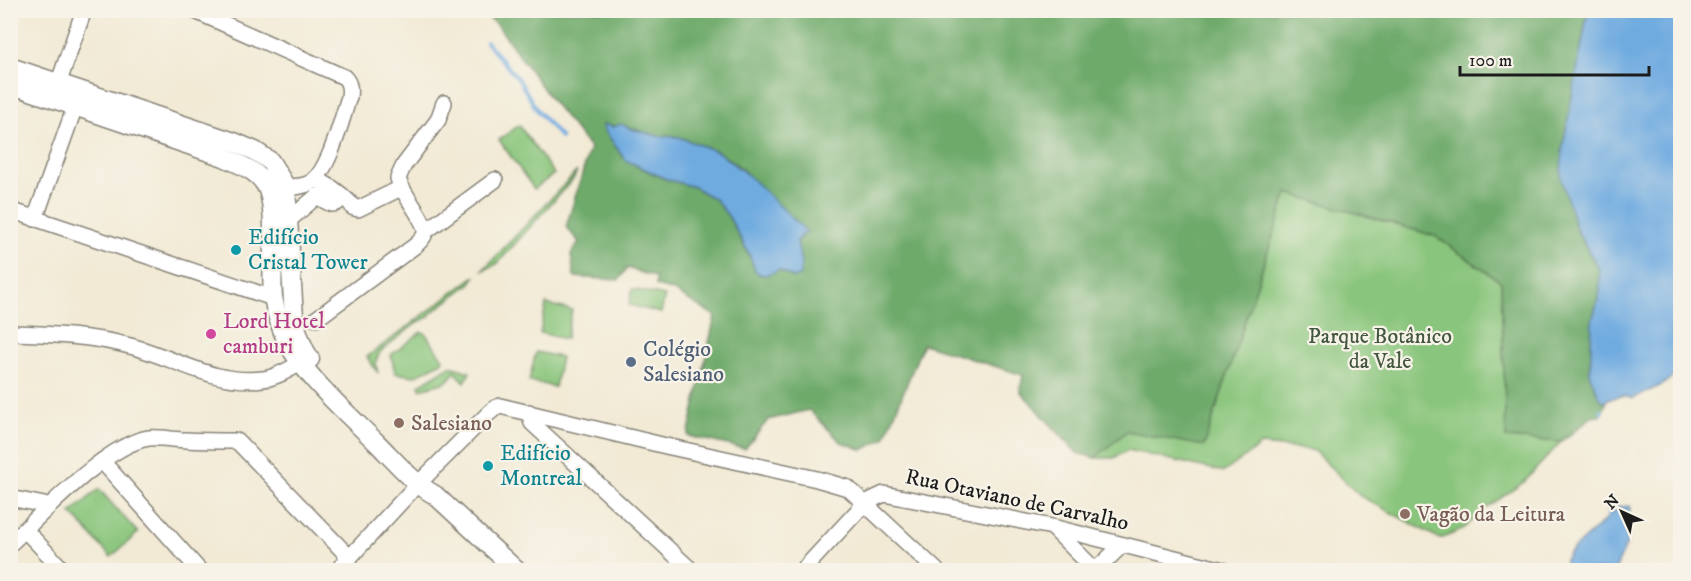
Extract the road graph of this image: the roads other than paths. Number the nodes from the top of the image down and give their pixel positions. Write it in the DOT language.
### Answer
graph roads {
  1 [pos="84,10"];
  2 [pos="193,10"];
  3 [pos="10,67"];
  4 [pos="58,82"];
  5 [pos="10,84"];
  6 [pos="36,94"];
  7 [pos="98,98"];
  8 [pos="444,103"];
  9 [pos="75,107"];
  10 [pos="315,179"];
  11 [pos="495,180"];
  12 [pos="286,187"];
  13 [pos="401,188"];
  14 [pos="342,197"];
  15 [pos="10,210"];
  16 [pos="35,219"];
  17 [pos="288,221"];
  18 [pos="426,231"];
  19 [pos="273,298"];
  20 [pos="316,319"];
  21 [pos="10,333"];
  22 [pos="301,363"];
  23 [pos="529,412"];
  24 [pos="102,461"];
  25 [pos="421,482"];
  26 [pos="10,498"];
  27 [pos="865,503"];
  28 [pos="49,506"];
  29 [pos="1052,527"];
  30 [pos="26,530"];
  31 [pos="10,544"];
  32 [pos="1122,545"];
  33 [pos="350,558"];
  34 [pos="63,570"];
  35 [pos="199,570"];
  36 [pos="338,570"];
  37 [pos="516,570"];
  38 [pos="691,570"];
  39 [pos="803,570"];
  40 [pos="936,570"];
  41 [pos="1096,570"];
  42 [pos="1223,570"];
  1 -- 4 [label="street"];
  2 -- 10 [label="street"];
  3 -- 4 [label="street"];
  4 -- 6 [label="street"];
  4 -- 7 [label="street"];
  5 -- 6 [label="street"];
  6 -- 9 [label="street"];
  7 -- 9 [label="street"];
  7 -- 12 [label="street"];
  8 -- 13 [label="street"];
  9 -- 16 [label="street"];
  9 -- 19 [label="street"];
  10 -- 12 [label="street"];
  10 -- 14 [label="street"];
  11 -- 18 [label="street"];
  12 -- 17 [label="street"];
  13 -- 14 [label="street"];
  13 -- 18 [label="street"];
  14 -- 17 [label="street"];
  15 -- 16 [label="street"];
  16 -- 19 [label="street"];
  17 -- 25 [label="street"];
  18 -- 20 [label="street"];
  19 -- 22 [label="street"];
  21 -- 22 [label="street"];
  22 -- 25 [label="street"];
  23 -- 25 [label="street"];
  23 -- 27 [label="street"];
  23 -- 38 [label="street"];
  24 -- 28 [label="street"];
  24 -- 33 [label="street"];
  24 -- 35 [label="street"];
  25 -- 33 [label="street"];
  25 -- 37 [label="street"];
  26 -- 28 [label="street"];
  27 -- 29 [label="street, Rua Otaviano de Carvalho"];
  27 -- 39 [label="street"];
  27 -- 40 [label="street"];
  28 -- 30 [label="street"];
  29 -- 32 [label="street, Rua Otaviano de Carvalho"];
  29 -- 41 [label="street"];
  30 -- 31 [label="street"];
  30 -- 34 [label="street"];
  32 -- 41 [label="street"];
  32 -- 42 [label="street, Rua Otaviano de Carvalho"];
  33 -- 36 [label="street"];
}
